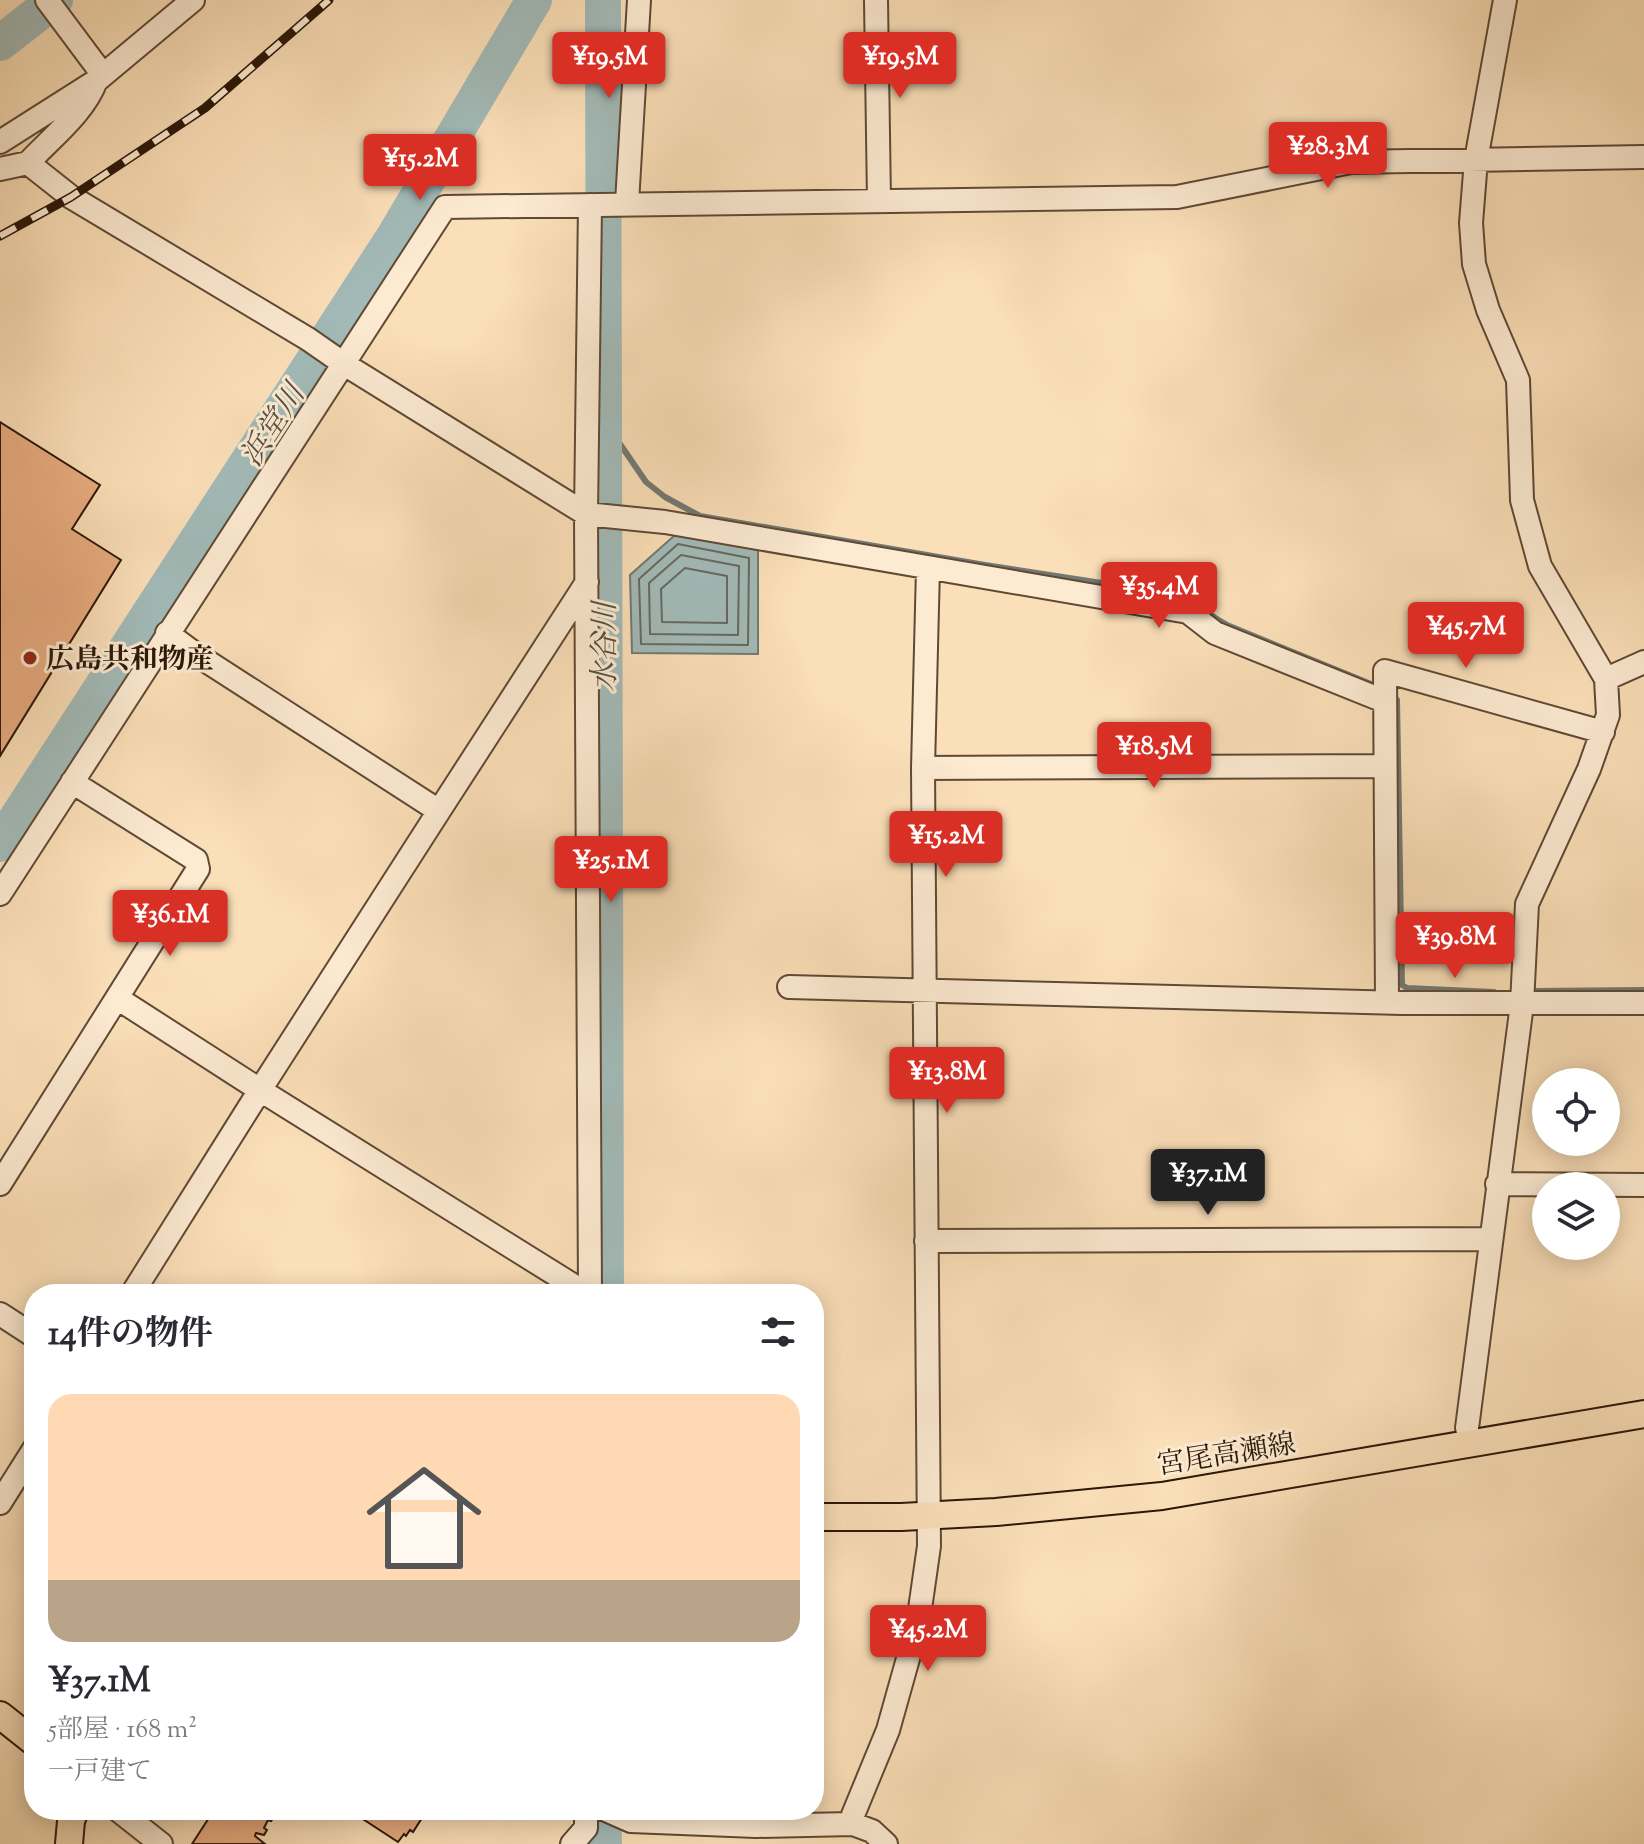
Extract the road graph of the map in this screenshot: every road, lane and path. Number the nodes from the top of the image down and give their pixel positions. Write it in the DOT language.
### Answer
graph roads {
  1 [pos="47,0"];
  2 [pos="193,0"];
  3 [pos="639,0"];
  4 [pos="876,0"];
  5 [pos="1505,0"];
  6 [pos="99,74"];
  7 [pos="0,142"];
  8 [pos="1644,157"];
  9 [pos="1476,160"];
  10 [pos="28,163"];
  11 [pos="0,169"];
  12 [pos="879,201"];
  13 [pos="622,203"];
  14 [pos="592,204"];
  15 [pos="340,360"];
  16 [pos="599,516"];
  17 [pos="928,568"];
  18 [pos="587,582"];
  19 [pos="167,633"];
  20 [pos="1644,662"];
  21 [pos="1606,679"];
  22 [pos="1384,701"];
  23 [pos="1603,732"];
  24 [pos="1385,766"];
  25 [pos="923,768"];
  26 [pos="72,782"];
  27 [pos="439,811"];
  28 [pos="0,894"];
  29 [pos="789,987"];
  30 [pos="923,990"];
  31 [pos="117,998"];
  32 [pos="1387,1002"];
  33 [pos="1644,1003"];
  34 [pos="1522,1004"];
  35 [pos="260,1090"];
  36 [pos="0,1184"];
  37 [pos="1497,1184"];
  38 [pos="1644,1185"];
  39 [pos="1491,1239"];
  40 [pos="926,1241"];
  41 [pos="138,1284"];
  42 [pos="572,1284"];
  43 [pos="588,1284"];
  44 [pos="0,1314"];
  45 [pos="24,1330"];
  46 [pos="1644,1414"];
  47 [pos="1467,1428"];
  48 [pos="24,1465"];
  49 [pos="0,1503"];
  50 [pos="929,1516"];
  51 [pos="824,1517"];
  52 [pos="0,1715"];
  53 [pos="24,1734"];
  54 [pos="71,1820"];
  55 [pos="131,1820"];
  56 [pos="586,1820"];
  57 [pos="629,1820"];
  58 [pos="853,1824"];
  59 [pos="69,1844"];
  60 [pos="161,1844"];
  61 [pos="572,1844"];
  62 [pos="886,1844"];
  1 -- 6 [label="street"];
  2 -- 6 [label="street"];
  3 -- 13 [label="street"];
  4 -- 12 [label="street"];
  5 -- 9 [label="street"];
  6 -- 7 [label="street"];
  6 -- 10 [label="street"];
  8 -- 9 [label="street"];
  9 -- 12 [label="street"];
  9 -- 21 [label="street"];
  10 -- 11 [label="street"];
  10 -- 15 [label="street"];
  12 -- 13 [label="street"];
  13 -- 14 [label="street"];
  14 -- 15 [label="street"];
  14 -- 16 [label="street"];
  15 -- 16 [label="street"];
  15 -- 19 [label="street"];
  16 -- 17 [label="street"];
  16 -- 18 [label="street"];
  17 -- 22 [label="street"];
  17 -- 25 [label="street"];
  18 -- 27 [label="street"];
  18 -- 43 [label="street"];
  19 -- 26 [label="street"];
  19 -- 27 [label="street"];
  20 -- 21 [label="street"];
  21 -- 23 [label="street"];
  22 -- 23 [label="street"];
  22 -- 24 [label="street"];
  23 -- 34 [label="street"];
  24 -- 25 [label="street"];
  24 -- 32 [label="street"];
  25 -- 30 [label="street"];
  26 -- 28 [label="street"];
  26 -- 31 [label="street"];
  27 -- 35 [label="street"];
  29 -- 30 [label="street"];
  30 -- 32 [label="street"];
  30 -- 40 [label="street"];
  31 -- 35 [label="street"];
  31 -- 36 [label="street"];
  32 -- 34 [label="street"];
  33 -- 34 [label="street"];
  34 -- 37 [label="street"];
  35 -- 41 [label="street"];
  35 -- 42 [label="street"];
  37 -- 38 [label="street"];
  37 -- 39 [label="street"];
  39 -- 40 [label="street"];
  39 -- 47 [label="street"];
  40 -- 50 [label="street"];
  44 -- 45 [label="street"];
  46 -- 50 [label="main road, 宮尾高瀬線"];
  48 -- 49 [label="street"];
  50 -- 51 [label="main road, 宮尾高瀬線"];
  50 -- 58 [label="street"];
  52 -- 53 [label="main road"];
  54 -- 59 [label="main road"];
  55 -- 60 [label="street"];
  56 -- 61 [label="street"];
  57 -- 58 [label="street"];
  58 -- 62 [label="street"];
}
